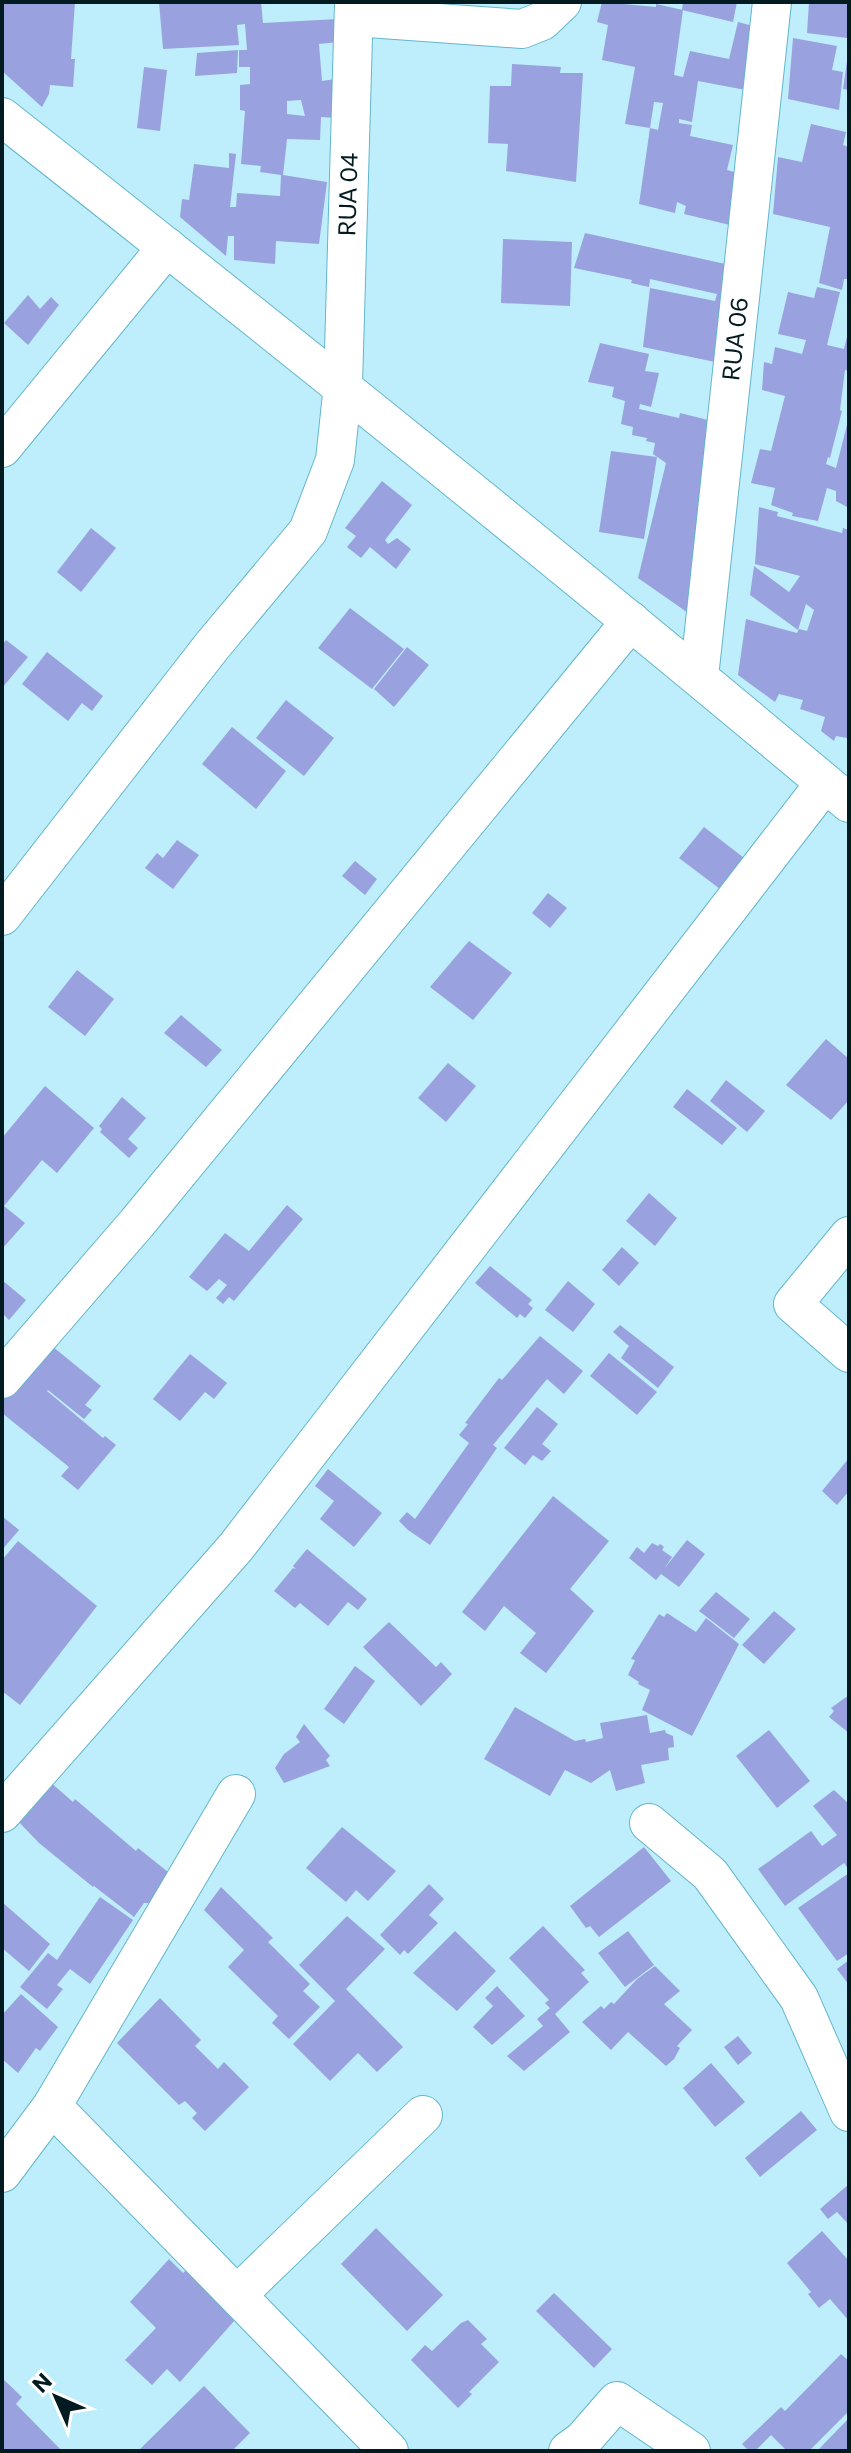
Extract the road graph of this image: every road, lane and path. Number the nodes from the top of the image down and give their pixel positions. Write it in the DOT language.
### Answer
graph roads {
  1 [pos="562,2"];
  2 [pos="772,2"];
  3 [pos="354,9"];
  4 [pos="6,130"];
  5 [pos="167,247"];
  6 [pos="343,385"];
  7 [pos="2,448"];
  8 [pos="631,621"];
  9 [pos="699,677"];
  10 [pos="837,793"];
  11 [pos="2,916"];
  12 [pos="849,1236"];
  13 [pos="849,1353"];
  14 [pos="2,1379"];
  15 [pos="236,1794"];
  16 [pos="2,1813"];
  17 [pos="649,1823"];
  18 [pos="52,2106"];
  19 [pos="849,2112"];
  20 [pos="423,2115"];
  21 [pos="2,2173"];
  22 [pos="237,2295"];
  23 [pos="389,2451"];
  24 [pos="568,2451"];
  25 [pos="691,2451"];
  1 -- 3 [label="street"];
  2 -- 9 [label="street, RUA 06"];
  3 -- 6 [label="street, RUA 04"];
  4 -- 5 [label="street"];
  5 -- 6 [label="street"];
  5 -- 7 [label="street"];
  6 -- 8 [label="street"];
  6 -- 11 [label="street, RUA 04"];
  8 -- 9 [label="street"];
  8 -- 14 [label="street"];
  9 -- 10 [label="street"];
  10 -- 16 [label="street"];
  12 -- 13 [label="street"];
  15 -- 18 [label="street"];
  17 -- 19 [label="street"];
  18 -- 21 [label="street"];
  18 -- 22 [label="street"];
  20 -- 22 [label="street"];
  22 -- 23 [label="street"];
  24 -- 25 [label="street"];
}
